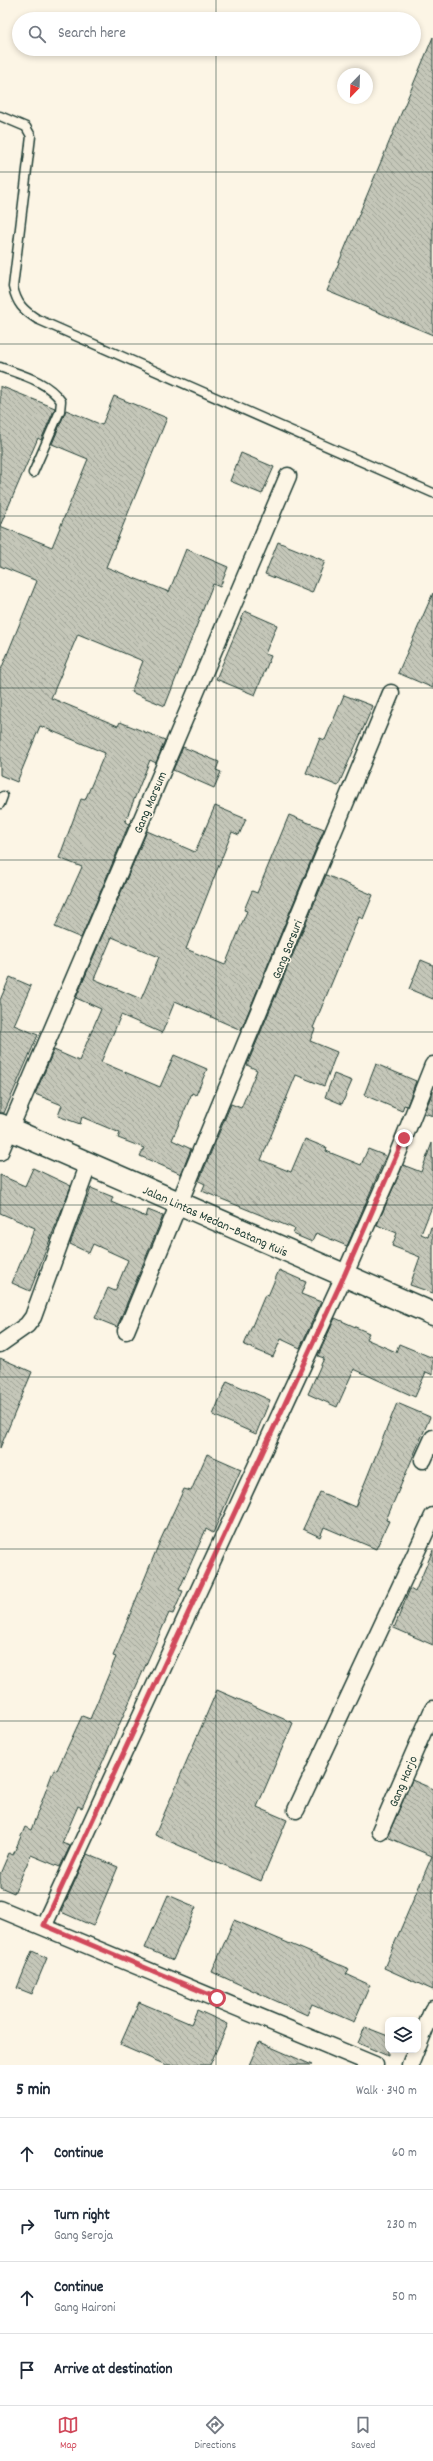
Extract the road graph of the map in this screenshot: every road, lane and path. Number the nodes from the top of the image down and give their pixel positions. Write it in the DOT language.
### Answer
graph roads {
  1 [pos="0,116"];
  2 [pos="0,367"];
  3 [pos="33,473"];
  4 [pos="288,476"];
  5 [pos="433,493"];
  6 [pos="391,693"];
  7 [pos="3,796"];
  8 [pos="0,804"];
  9 [pos="433,1065"];
  10 [pos="5,1127"];
  11 [pos="0,1152"];
  12 [pos="89,1163"];
  13 [pos="180,1205"];
  14 [pos="344,1276"];
  15 [pos="433,1314"];
  16 [pos="126,1331"];
  17 [pos="0,1344"];
  18 [pos="433,1438"];
  19 [pos="423,1460"];
  20 [pos="433,1516"];
  21 [pos="433,1709"];
  22 [pos="296,1810"];
  23 [pos="380,1831"];
  24 [pos="0,1909"];
  25 [pos="44,1925"];
  26 [pos="433,2009"];
  27 [pos="421,2039"];
  28 [pos="415,2053"];
  29 [pos="375,2065"];
  30 [pos="410,2065"];
  1 -- 5 [label="lane"];
  2 -- 3 [label="lane"];
  4 -- 10 [label="street, Gang Marsum"];
  6 -- 13 [label="street, Gang Sarsuri"];
  7 -- 8 [label="lane"];
  9 -- 14 [label="street"];
  10 -- 11 [label="street, Gang Marsum"];
  10 -- 12 [label="highway, Jalan Lintas Medan–Batang Kuis"];
  12 -- 13 [label="highway, Jalan Lintas Medan–Batang Kuis"];
  12 -- 17 [label="street"];
  13 -- 14 [label="highway, Jalan Lintas Medan–Batang Kuis"];
  13 -- 16 [label="street, Gang Sarsuri"];
  14 -- 15 [label="highway, Jalan Lintas Medan–Batang Kuis"];
  14 -- 25 [label="street"];
  18 -- 19 [label="street"];
  20 -- 22 [label="street"];
  21 -- 23 [label="street, Gang Harjo"];
  24 -- 25 [label="street"];
  25 -- 29 [label="street"];
  26 -- 27 [label="street"];
  28 -- 30 [label="street"];
}
